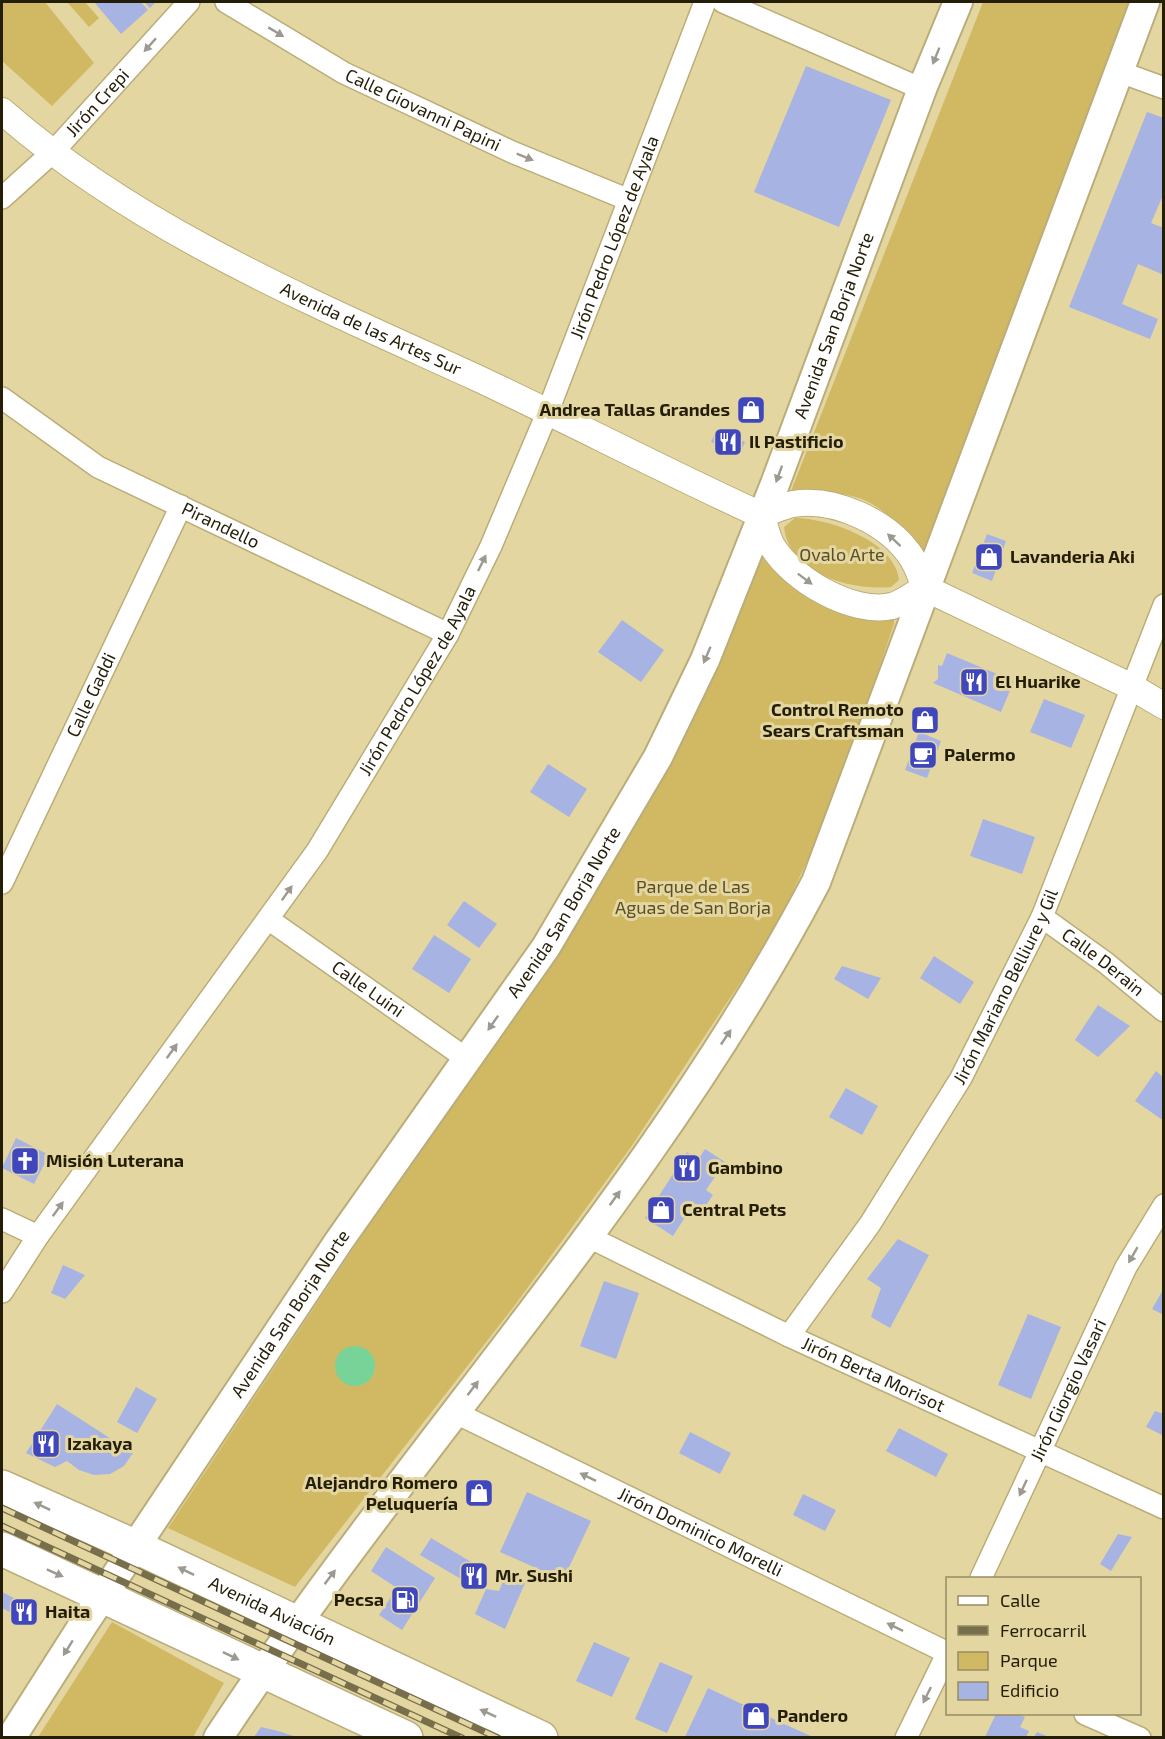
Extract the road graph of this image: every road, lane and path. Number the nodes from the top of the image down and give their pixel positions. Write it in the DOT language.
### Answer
graph roads {
  1 [pos="189,2"];
  2 [pos="226,2"];
  3 [pos="705,2"];
  4 [pos="723,2"];
  5 [pos="958,2"];
  6 [pos="1145,2"];
  7 [pos="1120,72"];
  8 [pos="1164,88"];
  9 [pos="922,89"];
  10 [pos="2,111"];
  11 [pos="53,152"];
  12 [pos="2,198"];
  13 [pos="629,200"];
  14 [pos="2,399"];
  15 [pos="548,411"];
  16 [pos="181,507"];
  17 [pos="762,515"];
  18 [pos="925,588"];
  19 [pos="1164,605"];
  20 [pos="448,634"];
  21 [pos="1132,687"];
  22 [pos="1164,706"];
  23 [pos="2,883"];
  24 [pos="1042,917"];
  25 [pos="268,919"];
  26 [pos="1164,1011"];
  27 [pos="467,1059"];
  28 [pos="1164,1205"];
  29 [pos="2,1219"];
  30 [pos="38,1236"];
  31 [pos="587,1236"];
  32 [pos="2,1292"];
  33 [pos="789,1336"];
  34 [pos="454,1412"];
  35 [pos="1040,1451"];
  36 [pos="2,1487"];
  37 [pos="1164,1508"];
  38 [pos="134,1546"];
  39 [pos="2,1549"];
  40 [pos="981,1577"];
  41 [pos="103,1594"];
  42 [pos="295,1624"];
  43 [pos="946,1653"];
  44 [pos="946,1655"];
  45 [pos="262,1671"];
  46 [pos="1090,1715"];
  47 [pos="11,1737"];
  48 [pos="218,1737"];
  49 [pos="406,1737"];
  50 [pos="541,1737"];
  51 [pos="906,1737"];
  52 [pos="1140,1737"];
  1 -- 11 [label="street, Jirón Crepi, one-way"];
  2 -- 13 [label="street, Calle Giovanni Papini, one-way"];
  3 -- 13 [label="street, Jirón Pedro López de Ayala"];
  4 -- 9 [label="street"];
  5 -- 9 [label="main road, Avenida San Borja Norte, one-way"];
  6 -- 7 [label="main road"];
  7 -- 8 [label="street"];
  7 -- 18 [label="main road"];
  9 -- 17 [label="main road, Avenida San Borja Norte, one-way"];
  10 -- 11 [label="street, Avenida de las Artes Sur"];
  11 -- 12 [label="street, Jirón Crepi"];
  11 -- 15 [label="street, Avenida de las Artes Sur"];
  13 -- 15 [label="street, Jirón Pedro López de Ayala"];
  14 -- 16 [label="street, Pirandello"];
  15 -- 17 [label="street, Avenida de las Artes Sur"];
  20 -- 15 [label="street, Jirón Pedro López de Ayala, one-way"];
  16 -- 20 [label="street, Pirandello"];
  16 -- 23 [label="street, Calle Gaddi"];
  18 -- 17 [label="street, one-way"];
  17 -- 18 [label="street, one-way"];
  17 -- 27 [label="main road, Avenida San Borja Norte, one-way"];
  18 -- 21 [label="street"];
  31 -- 18 [label="main road, one-way"];
  19 -- 21 [label="street, Jirón Mariano Belliure y Gil"];
  25 -- 20 [label="street, Jirón Pedro López de Ayala, one-way"];
  21 -- 22 [label="street"];
  21 -- 24 [label="street, Jirón Mariano Belliure y Gil"];
  24 -- 26 [label="street, Calle Derain"];
  24 -- 33 [label="street, Jirón Mariano Belliure y Gil"];
  25 -- 27 [label="street, Calle Luini"];
  30 -- 25 [label="street, Jirón Pedro López de Ayala, one-way"];
  27 -- 38 [label="main road, Avenida San Borja Norte"];
  28 -- 35 [label="street, Jirón Giorgio Vasari, one-way"];
  29 -- 30 [label="street"];
  30 -- 32 [label="street, Jirón Pedro López de Ayala"];
  31 -- 33 [label="street, Jirón Berta Morisot"];
  34 -- 31 [label="main road, one-way"];
  33 -- 35 [label="street, Jirón Berta Morisot"];
  42 -- 34 [label="main road, one-way"];
  43 -- 34 [label="street, Jirón Dominico Morelli, one-way"];
  35 -- 37 [label="street, Jirón Berta Morisot"];
  35 -- 40 [label="street, Jirón Giorgio Vasari, one-way"];
  38 -- 36 [label="main road, Avenida Aviación, one-way"];
  38 -- 41 [label="main road, Avenida San Borja Norte"];
  42 -- 38 [label="main road, Avenida Aviación, one-way"];
  39 -- 41 [label="main road, one-way"];
  41 -- 45 [label="main road, one-way"];
  41 -- 47 [label="main road, Avenida San Borja Norte, one-way"];
  42 -- 45 [label="main road"];
  50 -- 42 [label="main road, Avenida Aviación, one-way"];
  44 -- 51 [label="street, one-way"];
  45 -- 48 [label="main road"];
  45 -- 49 [label="main road"];
  46 -- 52 [label="street"];
}
